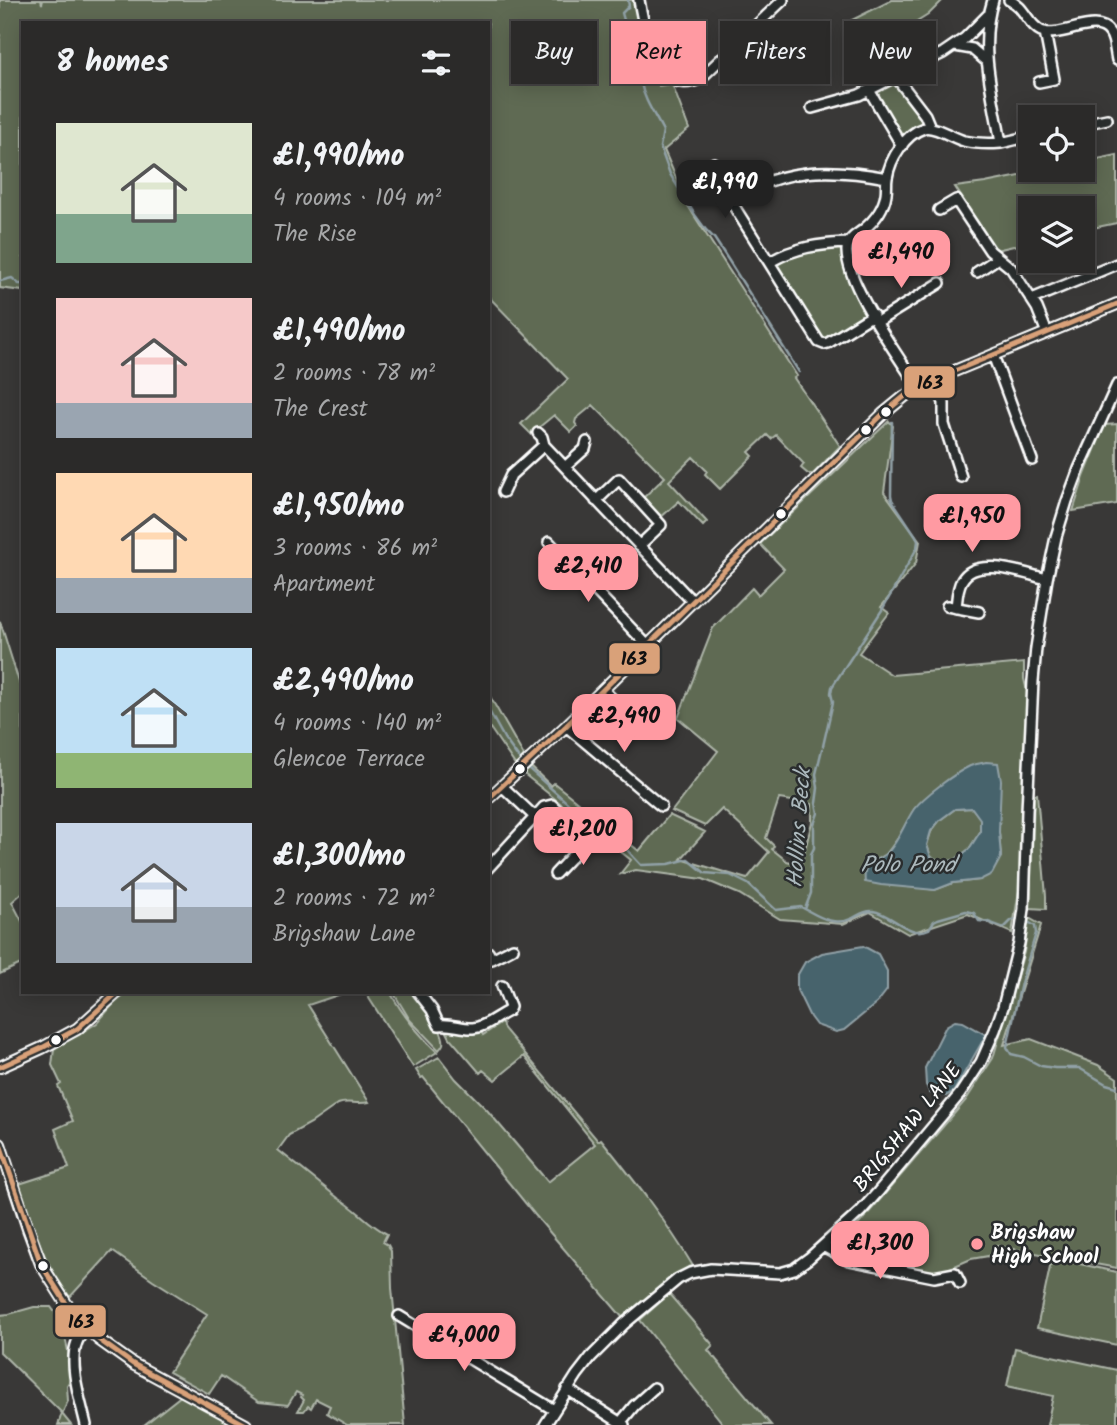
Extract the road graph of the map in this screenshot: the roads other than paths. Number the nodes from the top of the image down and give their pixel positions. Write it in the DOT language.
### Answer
graph roads {
  1 [pos="639,0"];
  2 [pos="783,0"];
  3 [pos="993,0"];
  4 [pos="1009,0"];
  5 [pos="989,13"];
  6 [pos="1045,32"];
  7 [pos="955,46"];
  8 [pos="936,56"];
  9 [pos="1117,60"];
  10 [pos="986,61"];
  11 [pos="1039,82"];
  12 [pos="881,84"];
  13 [pos="901,84"];
  14 [pos="869,90"];
  15 [pos="812,107"];
  16 [pos="1107,119"];
  17 [pos="1095,122"];
  18 [pos="930,127"];
  19 [pos="1018,139"];
  20 [pos="1002,143"];
  21 [pos="902,146"];
  22 [pos="714,163"];
  23 [pos="887,178"];
  24 [pos="730,200"];
  25 [pos="939,210"];
  26 [pos="849,243"];
  27 [pos="998,258"];
  28 [pos="770,262"];
  29 [pos="1117,264"];
  30 [pos="977,272"];
  31 [pos="940,283"];
  32 [pos="1032,299"];
  33 [pos="1117,304"];
  34 [pos="875,319"];
  35 [pos="1047,333"];
  36 [pos="993,355"];
  37 [pos="934,379"];
  38 [pos="1117,385"];
  39 [pos="918,387"];
  40 [pos="538,433"];
  41 [pos="587,442"];
  42 [pos="544,445"];
  43 [pos="1032,460"];
  44 [pos="565,467"];
  45 [pos="961,477"];
  46 [pos="503,492"];
  47 [pos="596,501"];
  48 [pos="550,542"];
  49 [pos="639,545"];
  50 [pos="1047,579"];
  51 [pos="692,601"];
  52 [pos="979,612"];
  53 [pos="648,646"];
  54 [pos="603,690"];
  55 [pos="638,716"];
  56 [pos="566,726"];
  57 [pos="502,786"];
  58 [pos="490,798"];
  59 [pos="662,806"];
  60 [pos="535,817"];
  61 [pos="490,866"];
  62 [pos="555,874"];
  63 [pos="513,948"];
  64 [pos="490,956"];
  65 [pos="502,986"];
  66 [pos="420,994"];
  67 [pos="107,996"];
  68 [pos="0,1067"];
  69 [pos="0,1144"];
  70 [pos="824,1246"];
  71 [pos="960,1283"];
  72 [pos="399,1316"];
  73 [pos="86,1328"];
  74 [pos="654,1388"];
  75 [pos="568,1389"];
  76 [pos="554,1410"];
  77 [pos="622,1424"];
  78 [pos="86,1425"];
  79 [pos="246,1425"];
  80 [pos="545,1425"];
  1 -- 2 [label="street"];
  3 -- 5 [label="street"];
  4 -- 6 [label="street"];
  5 -- 7 [label="street"];
  5 -- 10 [label="street"];
  6 -- 9 [label="street"];
  6 -- 11 [label="street"];
  7 -- 8 [label="street"];
  7 -- 10 [label="street"];
  10 -- 20 [label="street"];
  12 -- 14 [label="street"];
  13 -- 18 [label="street"];
  14 -- 15 [label="street"];
  14 -- 21 [label="street"];
  16 -- 17 [label="street"];
  18 -- 20 [label="street"];
  18 -- 21 [label="street"];
  19 -- 20 [label="street"];
  21 -- 23 [label="street"];
  22 -- 24 [label="street"];
  23 -- 24 [label="street"];
  23 -- 26 [label="street"];
  24 -- 28 [label="street"];
  25 -- 27 [label="street"];
  26 -- 28 [label="street"];
  26 -- 34 [label="street"];
  27 -- 30 [label="street"];
  27 -- 32 [label="street"];
  28 -- 34 [label="street"];
  29 -- 32 [label="street"];
  31 -- 34 [label="street"];
  32 -- 35 [label="street"];
  33 -- 35 [label="street"];
  34 -- 39 [label="street"];
  35 -- 36 [label="street"];
  36 -- 37 [label="street"];
  36 -- 43 [label="street"];
  37 -- 39 [label="street"];
  37 -- 45 [label="street"];
  38 -- 50 [label="street, BRIGSHAW LANE"];
  39 -- 51 [label="street"];
  40 -- 42 [label="street"];
  41 -- 44 [label="street"];
  42 -- 44 [label="street"];
  42 -- 46 [label="street"];
  44 -- 47 [label="street"];
  47 -- 49 [label="street"];
  47 -- 49 [label="street"];
  48 -- 53 [label="street"];
  49 -- 51 [label="street"];
  50 -- 52 [label="street"];
  50 -- 70 [label="street, BRIGSHAW LANE"];
  51 -- 53 [label="street"];
  53 -- 54 [label="street"];
  54 -- 55 [label="street"];
  54 -- 56 [label="street"];
  56 -- 57 [label="street"];
  56 -- 59 [label="street"];
  57 -- 58 [label="street"];
  57 -- 60 [label="street"];
  60 -- 61 [label="street"];
  60 -- 62 [label="street"];
  63 -- 64 [label="street"];
  65 -- 66 [label="street"];
  67 -- 68 [label="street"];
  69 -- 73 [label="street"];
  70 -- 71 [label="street"];
  70 -- 75 [label="street, BRIGSHAW LANE"];
  72 -- 76 [label="street"];
  73 -- 78 [label="street"];
  73 -- 79 [label="street"];
  74 -- 77 [label="street"];
  75 -- 76 [label="street, BRIGSHAW LANE"];
  75 -- 77 [label="street"];
  76 -- 80 [label="street, BRIGSHAW LANE"];
}
